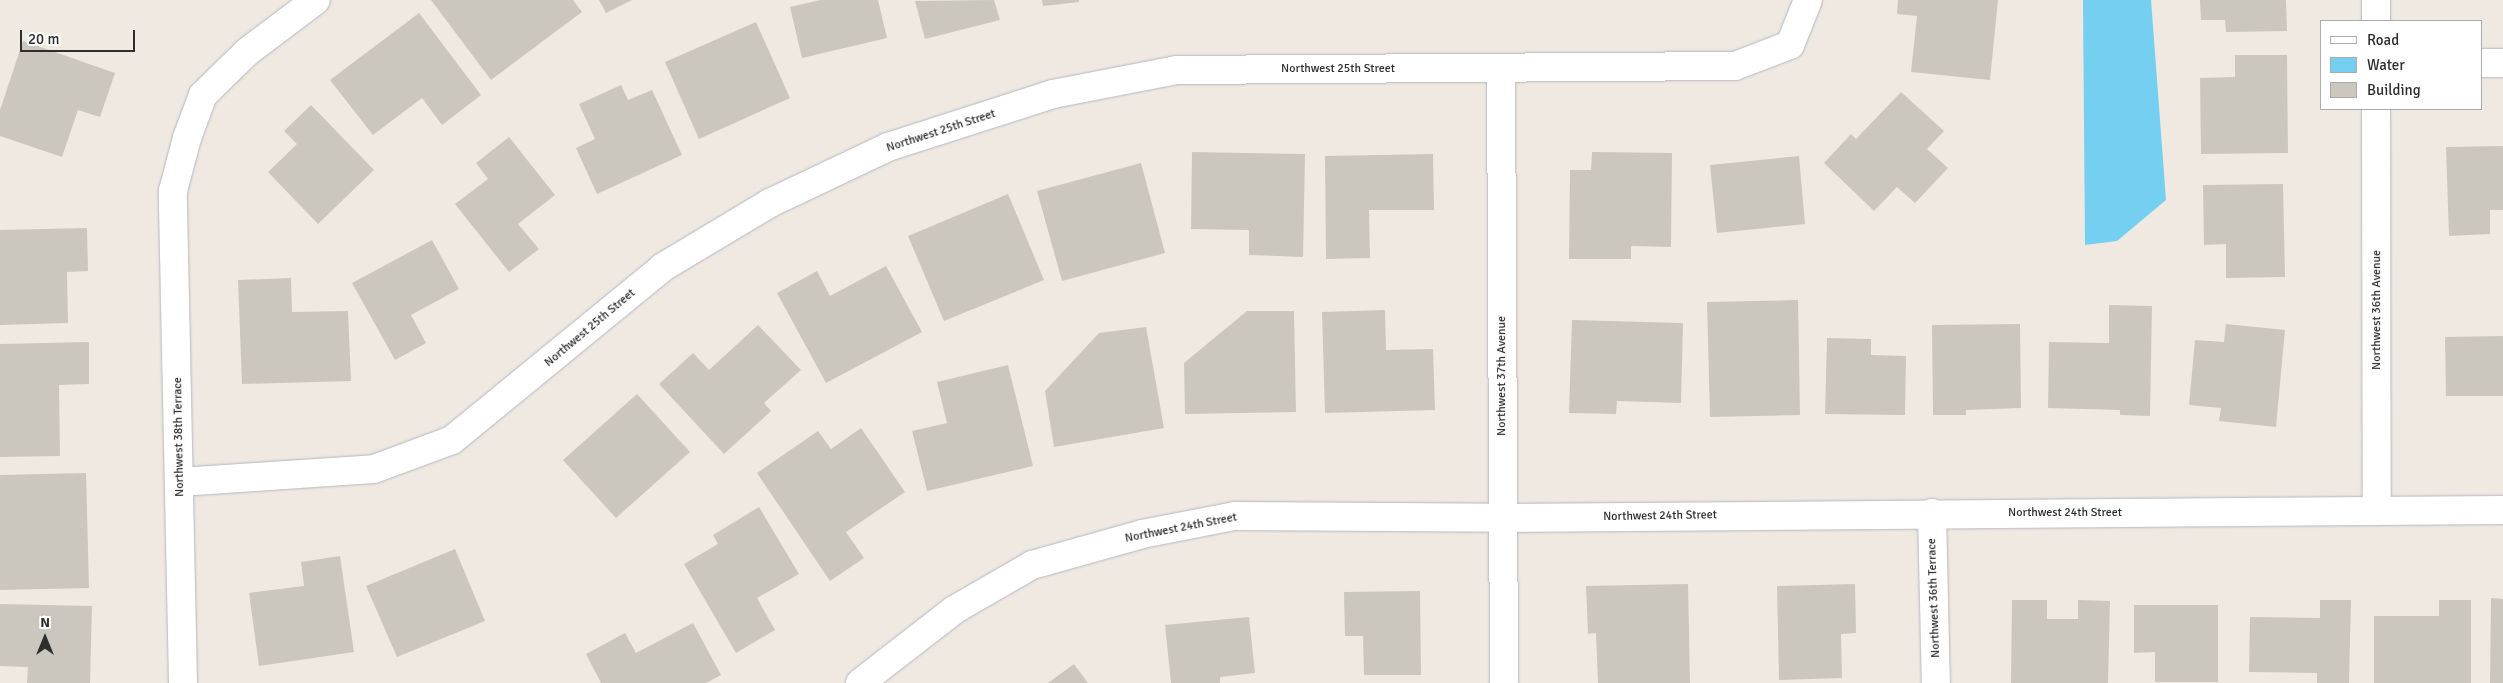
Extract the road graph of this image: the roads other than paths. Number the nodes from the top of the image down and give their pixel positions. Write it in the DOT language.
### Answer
graph roads {
  1 [pos="316,0"];
  2 [pos="1808,0"];
  3 [pos="2376,0"];
  4 [pos="2376,20"];
  5 [pos="2483,63"];
  6 [pos="2503,63"];
  7 [pos="1500,68"];
  8 [pos="2376,110"];
  9 [pos="180,482"];
  10 [pos="2503,510"];
  11 [pos="2377,511"];
  12 [pos="1932,513"];
  13 [pos="1503,518"];
  14 [pos="864,682"];
  15 [pos="183,683"];
  16 [pos="1504,683"];
  17 [pos="1936,683"];
  1 -- 9 [label="street, Northwest 38th Terrace"];
  2 -- 7 [label="street, Northwest 25th Street"];
  3 -- 4 [label="street"];
  5 -- 6 [label="street"];
  7 -- 9 [label="street, Northwest 25th Street"];
  7 -- 13 [label="street, Northwest 37th Avenue"];
  8 -- 11 [label="street, Northwest 36th Avenue"];
  9 -- 15 [label="street, Northwest 38th Terrace"];
  10 -- 11 [label="street, Northwest 24th Street"];
  11 -- 12 [label="street, Northwest 24th Street"];
  12 -- 13 [label="street, Northwest 24th Street"];
  12 -- 17 [label="street, Northwest 36th Terrace"];
  13 -- 14 [label="street, Northwest 24th Street"];
  13 -- 16 [label="street, Northwest 37th Avenue"];
}
